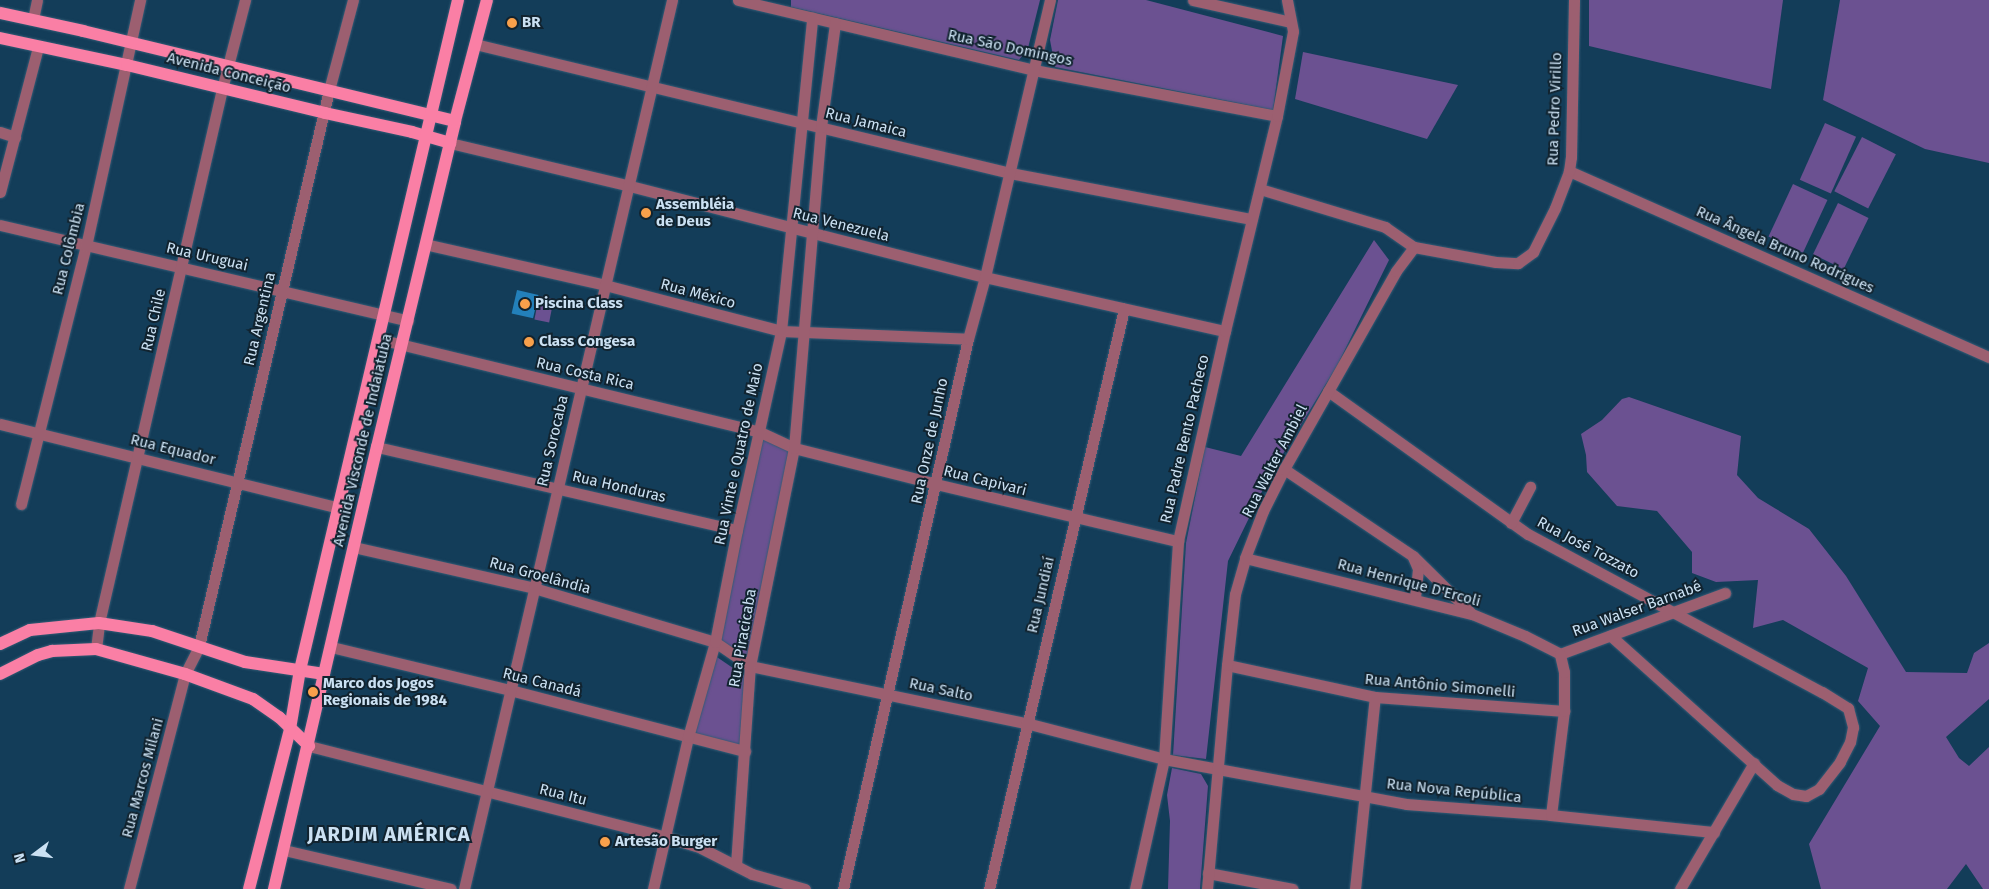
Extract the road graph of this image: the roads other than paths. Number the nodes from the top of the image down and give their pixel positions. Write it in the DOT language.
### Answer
graph roads {
  1 [pos="37,0"];
  2 [pos="140,0"];
  3 [pos="246,0"];
  4 [pos="353,0"];
  5 [pos="458,0"];
  6 [pos="487,0"];
  7 [pos="672,0"];
  8 [pos="738,0"];
  9 [pos="1050,0"];
  10 [pos="1193,0"];
  11 [pos="1287,0"];
  12 [pos="1574,0"];
  13 [pos="0,13"];
  14 [pos="812,18"];
  15 [pos="32,19"];
  16 [pos="1291,22"];
  17 [pos="835,23"];
  18 [pos="0,38"];
  19 [pos="130,42"];
  20 [pos="475,44"];
  21 [pos="38,47"];
  22 [pos="126,65"];
  23 [pos="229,67"];
  24 [pos="1034,70"];
  25 [pos="652,85"];
  26 [pos="222,89"];
  27 [pos="329,90"];
  28 [pos="325,113"];
  29 [pos="431,115"];
  30 [pos="1278,116"];
  31 [pos="455,121"];
  32 [pos="802,123"];
  33 [pos="821,127"];
  34 [pos="0,132"];
  35 [pos="427,136"];
  36 [pos="15,137"];
  37 [pos="450,143"];
  38 [pos="1569,171"];
  39 [pos="1010,173"];
  40 [pos="630,186"];
  41 [pos="1260,189"];
  42 [pos="0,192"];
  43 [pos="1252,219"];
  44 [pos="0,225"];
  45 [pos="792,228"];
  46 [pos="811,232"];
  47 [pos="426,244"];
  48 [pos="86,246"];
  49 [pos="1414,247"];
  50 [pos="182,266"];
  51 [pos="985,278"];
  52 [pos="605,285"];
  53 [pos="283,290"];
  54 [pos="1124,309"];
  55 [pos="384,315"];
  56 [pos="408,321"];
  57 [pos="781,331"];
  58 [pos="1225,331"];
  59 [pos="803,332"];
  60 [pos="379,339"];
  61 [pos="968,339"];
  62 [pos="402,346"];
  63 [pos="1989,357"];
  64 [pos="580,388"];
  65 [pos="1328,391"];
  66 [pos="0,424"];
  67 [pos="760,432"];
  68 [pos="39,433"];
  69 [pos="377,447"];
  70 [pos="794,448"];
  71 [pos="137,457"];
  72 [pos="1284,469"];
  73 [pos="238,482"];
  74 [pos="936,484"];
  75 [pos="1530,487"];
  76 [pos="558,488"];
  77 [pos="21,504"];
  78 [pos="339,508"];
  79 [pos="1074,518"];
  80 [pos="1511,523"];
  81 [pos="737,530"];
  82 [pos="1178,541"];
  83 [pos="354,547"];
  84 [pos="1413,556"];
  85 [pos="1245,558"];
  86 [pos="534,588"];
  87 [pos="1725,593"];
  88 [pos="1415,599"];
  89 [pos="1674,612"];
  90 [pos="1472,614"];
  91 [pos="99,623"];
  92 [pos="1610,635"];
  93 [pos="715,642"];
  94 [pos="0,644"];
  95 [pos="198,646"];
  96 [pos="331,648"];
  97 [pos="96,649"];
  98 [pos="1560,654"];
  99 [pos="1227,665"];
  100 [pos="750,666"];
  101 [pos="300,670"];
  102 [pos="0,674"];
  103 [pos="185,674"];
  104 [pos="324,674"];
  105 [pos="510,690"];
  106 [pos="888,694"];
  107 [pos="1375,697"];
  108 [pos="1564,711"];
  109 [pos="1026,723"];
  110 [pos="290,729"];
  111 [pos="688,737"];
  112 [pos="309,746"];
  113 [pos="745,751"];
  114 [pos="1164,759"];
  115 [pos="1754,763"];
  116 [pos="1217,768"];
  117 [pos="488,792"];
  118 [pos="1365,796"];
  119 [pos="1551,815"];
  120 [pos="1714,832"];
  121 [pos="666,837"];
  122 [pos="284,850"];
  123 [pos="736,865"];
  124 [pos="1208,874"];
  125 [pos="129,889"];
  126 [pos="249,889"];
  127 [pos="274,889"];
  128 [pos="451,889"];
  129 [pos="464,889"];
  130 [pos="653,889"];
  131 [pos="805,889"];
  132 [pos="843,889"];
  133 [pos="989,889"];
  134 [pos="1135,889"];
  135 [pos="1207,889"];
  136 [pos="1293,889"];
  137 [pos="1355,889"];
  138 [pos="1680,889"];
  1 -- 15 [label="street"];
  2 -- 19 [label="street, Rua Colômbia"];
  3 -- 23 [label="street, Rua Chile"];
  4 -- 27 [label="street, Rua Argentina"];
  5 -- 29 [label="main road, Avenida Visconde de Indaiatuba"];
  6 -- 20 [label="main road, Avenida Visconde de Indaiatuba"];
  7 -- 25 [label="street, Rua Sorocaba"];
  8 -- 14 [label="street, Rua São Domingos"];
  9 -- 24 [label="street, Rua Onze de Junho"];
  10 -- 16 [label="street"];
  11 -- 16 [label="street, Rua Padre Bento Pacheco"];
  12 -- 38 [label="street, Rua Pedro Virillo"];
  13 -- 15 [label="main road, Avenida Conceição"];
  14 -- 17 [label="street, Rua São Domingos"];
  14 -- 32 [label="street, Rua Vinte e Quatro de Maio"];
  15 -- 19 [label="main road, Avenida Conceição"];
  16 -- 30 [label="street, Rua Padre Bento Pacheco"];
  17 -- 24 [label="street, Rua São Domingos"];
  17 -- 33 [label="street"];
  18 -- 21 [label="main road, Avenida Conceição"];
  19 -- 22 [label="street, Rua Colômbia"];
  19 -- 23 [label="main road, Avenida Conceição"];
  20 -- 25 [label="street, Rua Jamaica"];
  20 -- 31 [label="main road, Avenida Visconde de Indaiatuba"];
  21 -- 22 [label="main road, Avenida Conceição"];
  21 -- 36 [label="street"];
  22 -- 26 [label="main road, Avenida Conceição"];
  22 -- 48 [label="street, Rua Colômbia"];
  23 -- 26 [label="street, Rua Chile"];
  23 -- 27 [label="main road, Avenida Conceição"];
  24 -- 30 [label="street, Rua São Domingos"];
  24 -- 39 [label="street, Rua Onze de Junho"];
  25 -- 32 [label="street, Rua Jamaica"];
  25 -- 40 [label="street, Rua Sorocaba"];
  26 -- 28 [label="main road, Avenida Conceição"];
  26 -- 50 [label="street, Rua Chile"];
  27 -- 28 [label="street, Rua Argentina"];
  27 -- 29 [label="main road, Avenida Conceição"];
  28 -- 35 [label="main road, Avenida Conceição"];
  28 -- 53 [label="street, Rua Argentina"];
  29 -- 31 [label="main road, Avenida Conceição"];
  29 -- 35 [label="main road, Avenida Visconde de Indaiatuba"];
  30 -- 41 [label="street, Rua Padre Bento Pacheco"];
  31 -- 37 [label="main road, Avenida Visconde de Indaiatuba"];
  32 -- 33 [label="street, Rua Jamaica"];
  32 -- 45 [label="street, Rua Vinte e Quatro de Maio"];
  33 -- 39 [label="street, Rua Jamaica"];
  33 -- 46 [label="street"];
  34 -- 36 [label="street"];
  35 -- 37 [label="main road, Avenida Conceição"];
  35 -- 55 [label="main road, Avenida Visconde de Indaiatuba"];
  36 -- 42 [label="street"];
  37 -- 40 [label="street, Rua Venezuela"];
  37 -- 47 [label="main road, Avenida Visconde de Indaiatuba"];
  38 -- 49 [label="street, Rua Pedro Virillo"];
  38 -- 63 [label="street, Rua Ângela Bruno Rodrigues"];
  39 -- 43 [label="street, Rua Jamaica"];
  39 -- 51 [label="street, Rua Onze de Junho"];
  40 -- 45 [label="street, Rua Venezuela"];
  40 -- 52 [label="street, Rua Sorocaba"];
  41 -- 43 [label="street, Rua Padre Bento Pacheco"];
  41 -- 49 [label="street, Rua Pedro Virillo"];
  43 -- 58 [label="street, Rua Padre Bento Pacheco"];
  44 -- 48 [label="street, Rua Uruguai"];
  45 -- 46 [label="street, Rua Venezuela"];
  45 -- 57 [label="street, Rua Vinte e Quatro de Maio"];
  46 -- 51 [label="street, Rua Venezuela"];
  46 -- 59 [label="street"];
  47 -- 52 [label="street, Rua México"];
  47 -- 56 [label="main road, Avenida Visconde de Indaiatuba"];
  48 -- 50 [label="street, Rua Uruguai"];
  48 -- 68 [label="street, Rua Colômbia"];
  49 -- 65 [label="street, Rua Walter Ambiel"];
  50 -- 53 [label="street, Rua Uruguai"];
  50 -- 71 [label="street, Rua Chile"];
  51 -- 54 [label="street, Rua Venezuela"];
  51 -- 61 [label="street, Rua Onze de Junho"];
  52 -- 57 [label="street, Rua México"];
  52 -- 64 [label="street, Rua Sorocaba"];
  53 -- 55 [label="street, Rua Uruguai"];
  53 -- 73 [label="street, Rua Argentina"];
  54 -- 58 [label="street, Rua Venezuela"];
  54 -- 79 [label="street, Rua Jundiaí"];
  55 -- 56 [label="street, Rua Uruguai"];
  55 -- 60 [label="main road, Avenida Visconde de Indaiatuba"];
  56 -- 62 [label="main road, Avenida Visconde de Indaiatuba"];
  57 -- 59 [label="street, Rua México"];
  57 -- 67 [label="street, Rua Vinte e Quatro de Maio"];
  58 -- 82 [label="street, Rua Padre Bento Pacheco"];
  59 -- 61 [label="street, Rua México"];
  59 -- 70 [label="street"];
  60 -- 62 [label="street, Rua Costa Rica"];
  60 -- 78 [label="main road, Avenida Visconde de Indaiatuba"];
  61 -- 74 [label="street, Rua Onze de Junho"];
  62 -- 64 [label="street, Rua Costa Rica"];
  62 -- 69 [label="main road, Avenida Visconde de Indaiatuba"];
  64 -- 67 [label="street, Rua Costa Rica"];
  64 -- 76 [label="street, Rua Sorocaba"];
  65 -- 72 [label="street, Rua Walter Ambiel"];
  65 -- 80 [label="street, Rua José Tozzato"];
  66 -- 68 [label="street, Rua Equador"];
  67 -- 70 [label="street, Rua Capivari"];
  67 -- 81 [label="street, Rua Vinte e Quatro de Maio"];
  68 -- 71 [label="street, Rua Equador"];
  68 -- 77 [label="street, Rua Colômbia"];
  69 -- 76 [label="street, Rua Honduras"];
  69 -- 83 [label="main road, Avenida Visconde de Indaiatuba"];
  70 -- 74 [label="street, Rua Capivari"];
  70 -- 100 [label="street, Rua Piracicaba"];
  71 -- 73 [label="street, Rua Equador"];
  71 -- 91 [label="street, Rua Chile"];
  72 -- 84 [label="street"];
  72 -- 85 [label="street, Rua Walter Ambiel"];
  73 -- 78 [label="street, Rua Equador"];
  73 -- 95 [label="street, Rua Argentina"];
  74 -- 79 [label="street, Rua Capivari"];
  74 -- 106 [label="street, Rua Onze de Junho"];
  75 -- 80 [label="street"];
  76 -- 81 [label="street, Rua Honduras"];
  76 -- 86 [label="street, Rua Sorocaba"];
  78 -- 101 [label="main road, Avenida Visconde de Indaiatuba"];
  79 -- 82 [label="street, Rua Capivari"];
  79 -- 109 [label="street, Rua Jundiaí"];
  80 -- 89 [label="street, Rua José Tozzato"];
  81 -- 93 [label="street, Rua Vinte e Quatro de Maio"];
  82 -- 114 [label="street, Rua Padre Bento Pacheco"];
  83 -- 86 [label="street, Rua Groelândia"];
  83 -- 96 [label="main road, Avenida Visconde de Indaiatuba"];
  84 -- 88 [label="street"];
  84 -- 90 [label="street"];
  85 -- 88 [label="street, Rua Henrique D'Ercoli"];
  85 -- 99 [label="street, Rua Walter Ambiel"];
  86 -- 93 [label="street, Rua Groelândia"];
  86 -- 105 [label="street, Rua Sorocaba"];
  87 -- 89 [label="street, Rua Walser Barnabé"];
  88 -- 90 [label="street, Rua Henrique D'Ercoli"];
  89 -- 92 [label="street, Rua Walser Barnabé"];
  89 -- 115 [label="street, Rua José Tozzato"];
  90 -- 98 [label="street, Rua Henrique D'Ercoli"];
  91 -- 94 [label="main road"];
  91 -- 95 [label="main road"];
  91 -- 97 [label="street, Rua Chile"];
  92 -- 98 [label="street, Rua Walser Barnabé"];
  92 -- 115 [label="street"];
  93 -- 100 [label="street, Rua Salto"];
  93 -- 111 [label="street, Rua Vinte e Quatro de Maio"];
  95 -- 101 [label="main road"];
  95 -- 103 [label="street, Rua Marcos Milani"];
  96 -- 104 [label="main road, Avenida Visconde de Indaiatuba"];
  96 -- 105 [label="street, Rua Canadá"];
  97 -- 102 [label="main road"];
  97 -- 103 [label="main road"];
  98 -- 108 [label="street"];
  99 -- 107 [label="street, Rua Antônio Simonelli"];
  99 -- 116 [label="street, Rua Walter Ambiel"];
  100 -- 106 [label="street, Rua Salto"];
  100 -- 113 [label="street, Rua Piracicaba"];
  101 -- 104 [label="main road"];
  101 -- 110 [label="main road, Avenida Visconde de Indaiatuba"];
  103 -- 110 [label="main road"];
  103 -- 125 [label="street, Rua Marcos Milani"];
  104 -- 112 [label="main road, Avenida Visconde de Indaiatuba"];
  105 -- 111 [label="street, Rua Canadá"];
  105 -- 117 [label="street, Rua Sorocaba"];
  106 -- 109 [label="street, Rua Salto"];
  106 -- 132 [label="street, Rua Onze de Junho"];
  107 -- 108 [label="street, Rua Antônio Simonelli"];
  107 -- 118 [label="street"];
  108 -- 119 [label="street"];
  109 -- 114 [label="street, Rua Salto"];
  109 -- 133 [label="street, Rua Jundiaí"];
  110 -- 112 [label="main road"];
  110 -- 126 [label="main road, Avenida Visconde de Indaiatuba"];
  111 -- 113 [label="street, Rua Canadá"];
  111 -- 121 [label="street, Rua Vinte e Quatro de Maio"];
  112 -- 117 [label="street, Rua Itu"];
  112 -- 122 [label="main road, Avenida Visconde de Indaiatuba"];
  113 -- 123 [label="street, Rua Piracicaba"];
  114 -- 116 [label="street, Rua Nova República"];
  114 -- 134 [label="street, Rua Padre Bento Pacheco"];
  115 -- 120 [label="street"];
  116 -- 118 [label="street, Rua Nova República"];
  116 -- 124 [label="street, Rua Walter Ambiel"];
  117 -- 121 [label="street, Rua Itu"];
  117 -- 129 [label="street, Rua Sorocaba"];
  118 -- 119 [label="street, Rua Nova República"];
  118 -- 137 [label="street"];
  119 -- 120 [label="street, Rua Nova República"];
  120 -- 138 [label="street"];
  121 -- 123 [label="street, Rua Itu"];
  121 -- 130 [label="street, Rua Vinte e Quatro de Maio"];
  122 -- 127 [label="main road, Avenida Visconde de Indaiatuba"];
  122 -- 128 [label="street"];
  123 -- 131 [label="street, Rua Itu"];
  124 -- 135 [label="street, Rua Walter Ambiel"];
  124 -- 136 [label="street"];
}
